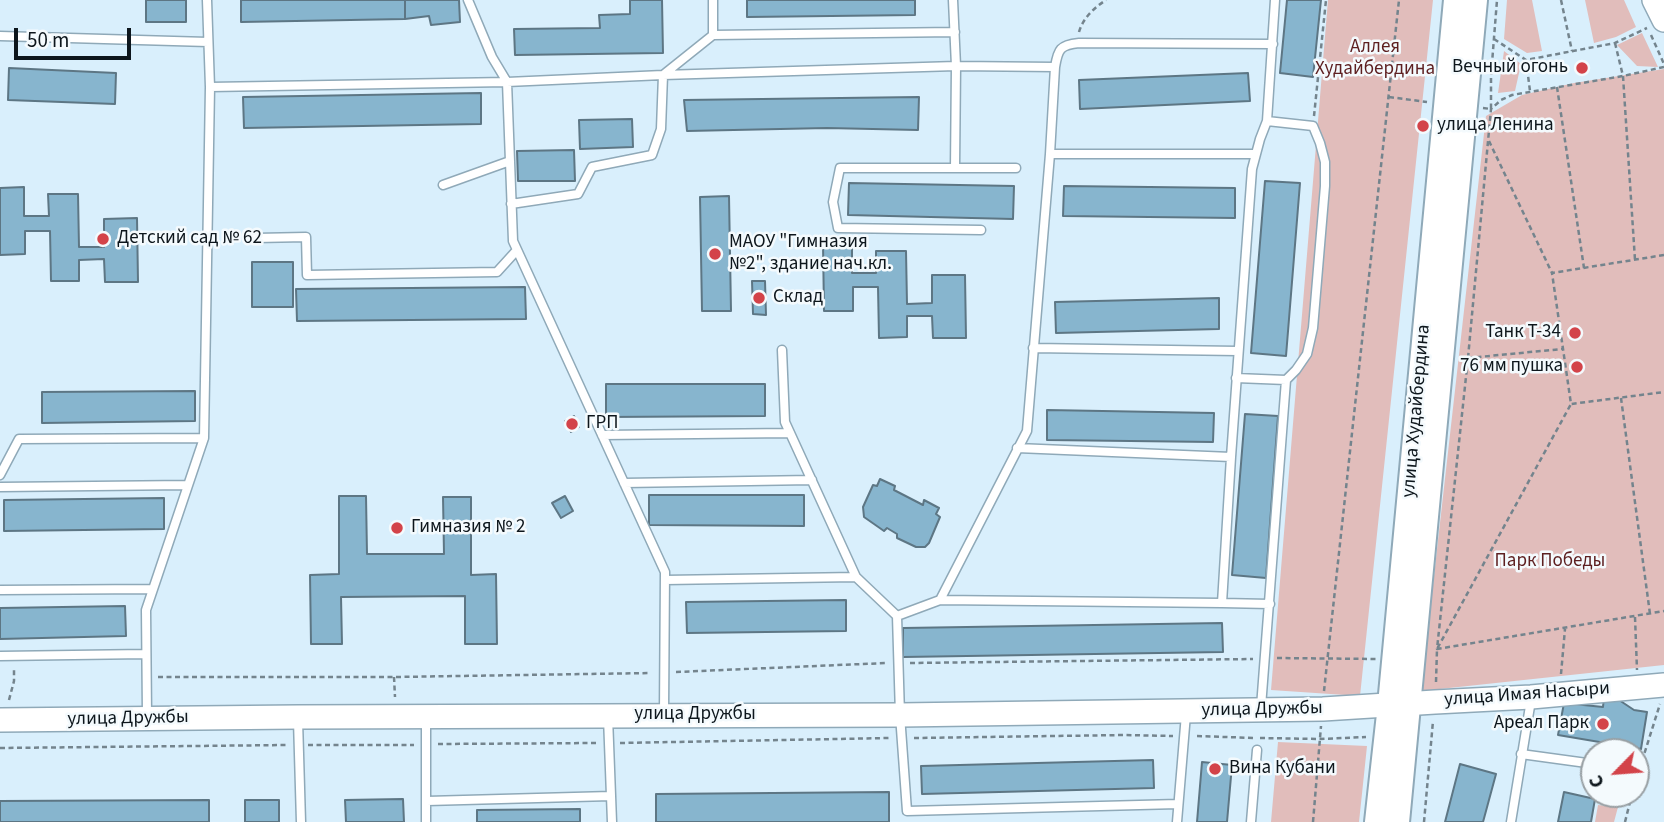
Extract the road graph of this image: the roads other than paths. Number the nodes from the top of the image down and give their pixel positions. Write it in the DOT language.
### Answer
graph roads {
  1 [pos="207,0"];
  2 [pos="468,0"];
  3 [pos="713,0"];
  4 [pos="953,0"];
  5 [pos="1275,0"];
  6 [pos="1456,0"];
  7 [pos="1475,0"];
  8 [pos="1654,0"];
  9 [pos="1656,24"];
  10 [pos="955,32"];
  11 [pos="713,35"];
  12 [pos="0,36"];
  13 [pos="208,42"];
  14 [pos="1273,44"];
  15 [pos="956,66"];
  16 [pos="1055,67"];
  17 [pos="663,75"];
  18 [pos="507,82"];
  19 [pos="210,87"];
  20 [pos="1267,121"];
  21 [pos="1050,154"];
  22 [pos="1255,155"];
  23 [pos="510,161"];
  24 [pos="1016,167"];
  25 [pos="956,168"];
  26 [pos="443,185"];
  27 [pos="512,204"];
  28 [pos="981,230"];
  29 [pos="256,238"];
  30 [pos="517,250"];
  31 [pos="1033,348"];
  32 [pos="782,350"];
  33 [pos="1238,351"];
  34 [pos="1236,378"];
  35 [pos="1286,380"];
  36 [pos="790,433"];
  37 [pos="602,435"];
  38 [pos="204,438"];
  39 [pos="1017,448"];
  40 [pos="1231,457"];
  41 [pos="0,475"];
  42 [pos="812,480"];
  43 [pos="624,483"];
  44 [pos="188,485"];
  45 [pos="0,487"];
  46 [pos="856,578"];
  47 [pos="665,580"];
  48 [pos="153,589"];
  49 [pos="0,590"];
  50 [pos="940,600"];
  51 [pos="1222,603"];
  52 [pos="1270,604"];
  53 [pos="897,616"];
  54 [pos="146,654"];
  55 [pos="0,656"];
  56 [pos="1664,685"];
  57 [pos="1531,698"];
  58 [pos="1399,704"];
  59 [pos="4,710"];
  60 [pos="1261,710"];
  61 [pos="1186,712"];
  62 [pos="664,715"];
  63 [pos="608,716"];
  64 [pos="298,717"];
  65 [pos="426,717"];
  66 [pos="147,719"];
  67 [pos="901,726"];
  68 [pos="1257,750"];
  69 [pos="1521,754"];
  70 [pos="1580,762"];
  71 [pos="611,796"];
  72 [pos="427,802"];
  73 [pos="1178,804"];
  74 [pos="978,810"];
  75 [pos="906,811"];
  76 [pos="301,822"];
  77 [pos="426,822"];
  78 [pos="612,822"];
  79 [pos="903,822"];
  80 [pos="978,822"];
  81 [pos="1177,822"];
  82 [pos="1251,822"];
  83 [pos="1377,822"];
  84 [pos="1397,822"];
  85 [pos="1511,822"];
  1 -- 13 [label="lane"];
  2 -- 18 [label="lane"];
  3 -- 11 [label="lane"];
  4 -- 10 [label="lane"];
  5 -- 14 [label="lane"];
  6 -- 58 [label="main road, улица Худайбердина"];
  7 -- 58 [label="main road, улица Худайбердина"];
  8 -- 9 [label="main road"];
  10 -- 11 [label="lane"];
  10 -- 15 [label="lane"];
  11 -- 17 [label="lane"];
  12 -- 13 [label="lane"];
  13 -- 19 [label="lane"];
  14 -- 16 [label="lane"];
  14 -- 20 [label="lane"];
  15 -- 16 [label="lane"];
  15 -- 17 [label="lane"];
  15 -- 25 [label="lane"];
  16 -- 21 [label="lane"];
  17 -- 18 [label="lane"];
  17 -- 27 [label="lane"];
  18 -- 19 [label="lane"];
  18 -- 23 [label="lane"];
  19 -- 38 [label="lane"];
  20 -- 22 [label="lane"];
  20 -- 35 [label="lane"];
  21 -- 22 [label="lane"];
  21 -- 31 [label="lane"];
  22 -- 33 [label="lane"];
  23 -- 26 [label="lane"];
  23 -- 27 [label="lane"];
  24 -- 25 [label="lane"];
  25 -- 28 [label="lane"];
  27 -- 30 [label="lane"];
  29 -- 30 [label="lane"];
  30 -- 37 [label="lane"];
  31 -- 33 [label="lane"];
  31 -- 39 [label="lane"];
  32 -- 36 [label="lane"];
  33 -- 34 [label="lane"];
  34 -- 35 [label="lane"];
  34 -- 40 [label="lane"];
  35 -- 52 [label="lane"];
  36 -- 37 [label="lane"];
  36 -- 42 [label="lane"];
  37 -- 43 [label="lane"];
  38 -- 41 [label="lane"];
  38 -- 44 [label="lane"];
  39 -- 40 [label="lane"];
  39 -- 50 [label="lane"];
  40 -- 51 [label="lane"];
  42 -- 43 [label="lane"];
  42 -- 46 [label="lane"];
  43 -- 47 [label="lane"];
  44 -- 45 [label="lane"];
  44 -- 48 [label="lane"];
  46 -- 47 [label="lane"];
  46 -- 53 [label="lane"];
  47 -- 62 [label="lane"];
  48 -- 49 [label="lane"];
  48 -- 54 [label="lane"];
  50 -- 51 [label="lane"];
  50 -- 53 [label="lane"];
  51 -- 52 [label="lane"];
  52 -- 60 [label="lane"];
  53 -- 67 [label="lane"];
  54 -- 55 [label="lane"];
  54 -- 66 [label="lane"];
  56 -- 57 [label="main road, улица Имая Насыри"];
  57 -- 58 [label="main road, улица Имая Насыри"];
  57 -- 69 [label="lane"];
  58 -- 60 [label="main road, улица Дружбы"];
  58 -- 83 [label="main road, улица Худайбердина"];
  58 -- 84 [label="main road, улица Худайбердина"];
  59 -- 66 [label="main road, улица Дружбы"];
  60 -- 61 [label="main road, улица Дружбы"];
  61 -- 67 [label="main road, улица Дружбы"];
  61 -- 73 [label="lane"];
  62 -- 63 [label="main road, улица Дружбы"];
  62 -- 67 [label="main road, улица Дружбы"];
  63 -- 65 [label="main road, улица Дружбы"];
  63 -- 71 [label="lane"];
  64 -- 65 [label="main road, улица Дружбы"];
  64 -- 66 [label="main road, улица Дружбы"];
  64 -- 76 [label="lane"];
  65 -- 72 [label="lane"];
  67 -- 75 [label="lane"];
  68 -- 82 [label="lane"];
  69 -- 70 [label="lane"];
  69 -- 85 [label="lane"];
  71 -- 72 [label="lane"];
  71 -- 78 [label="lane"];
  72 -- 77 [label="lane"];
  73 -- 74 [label="lane"];
  73 -- 81 [label="lane"];
  74 -- 75 [label="lane"];
  74 -- 80 [label="lane"];
  75 -- 79 [label="lane"];
}
